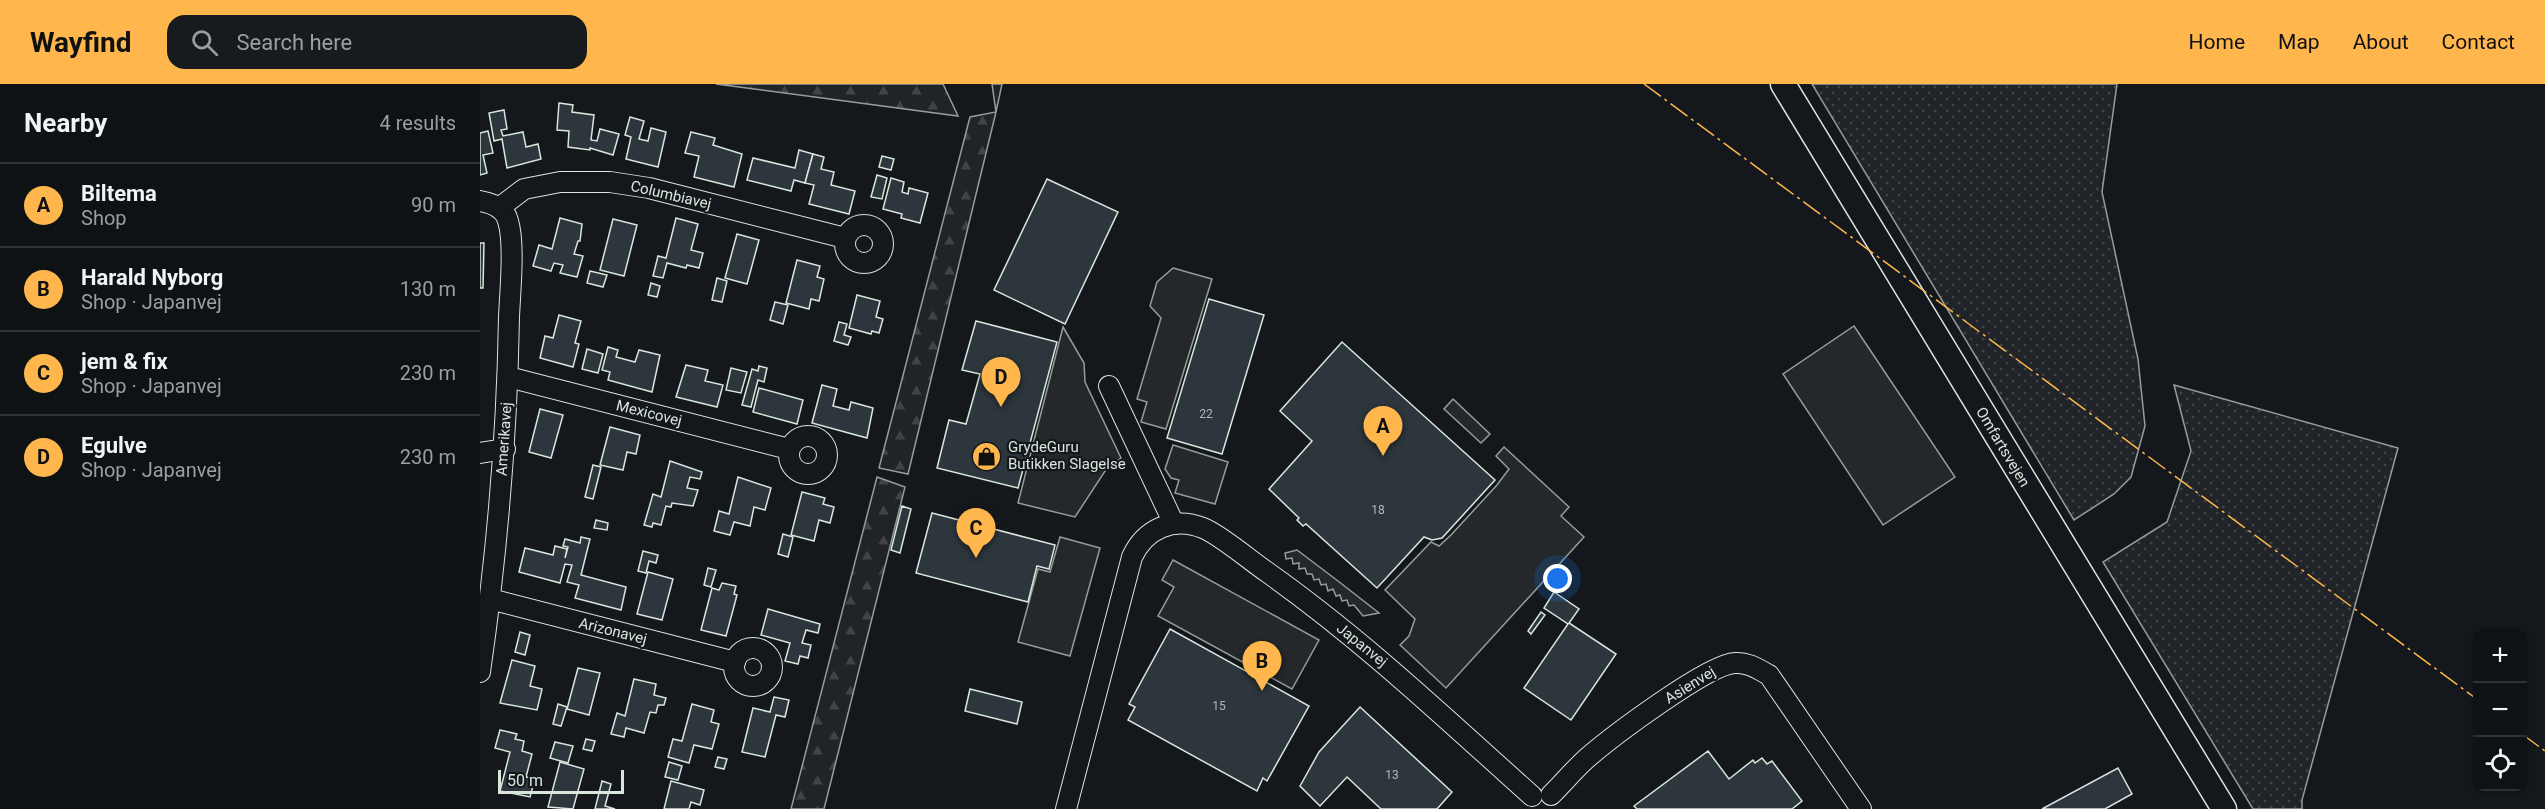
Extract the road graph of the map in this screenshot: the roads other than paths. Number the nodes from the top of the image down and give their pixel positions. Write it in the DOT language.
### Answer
graph roads {
  1 [pos="1783,84"];
  2 [pos="480,201"];
  3 [pos="499,208"];
  4 [pos="845,238"];
  5 [pos="508,377"];
  6 [pos="1109,386"];
  7 [pos="505,449"];
  8 [pos="789,449"];
  9 [pos="480,453"];
  10 [pos="1174,524"];
  11 [pos="490,599"];
  12 [pos="735,662"];
  13 [pos="480,672"];
  14 [pos="1542,802"];
  15 [pos="1066,809"];
  16 [pos="1861,809"];
  17 [pos="2224,809"];
  1 -- 17 [label="main road, Omfartsvejen"];
  2 -- 3 [label="street"];
  3 -- 4 [label="street, Columbiavej"];
  3 -- 5 [label="street, Amerikavej"];
  5 -- 7 [label="street, Amerikavej"];
  5 -- 8 [label="street, Mexicovej"];
  6 -- 10 [label="street"];
  7 -- 9 [label="street"];
  7 -- 11 [label="street, Amerikavej"];
  10 -- 14 [label="street, Japanvej"];
  10 -- 15 [label="street, Japanvej"];
  11 -- 12 [label="street, Arizonavej"];
  11 -- 13 [label="street, Amerikavej"];
  14 -- 16 [label="street, Asienvej"];
}
